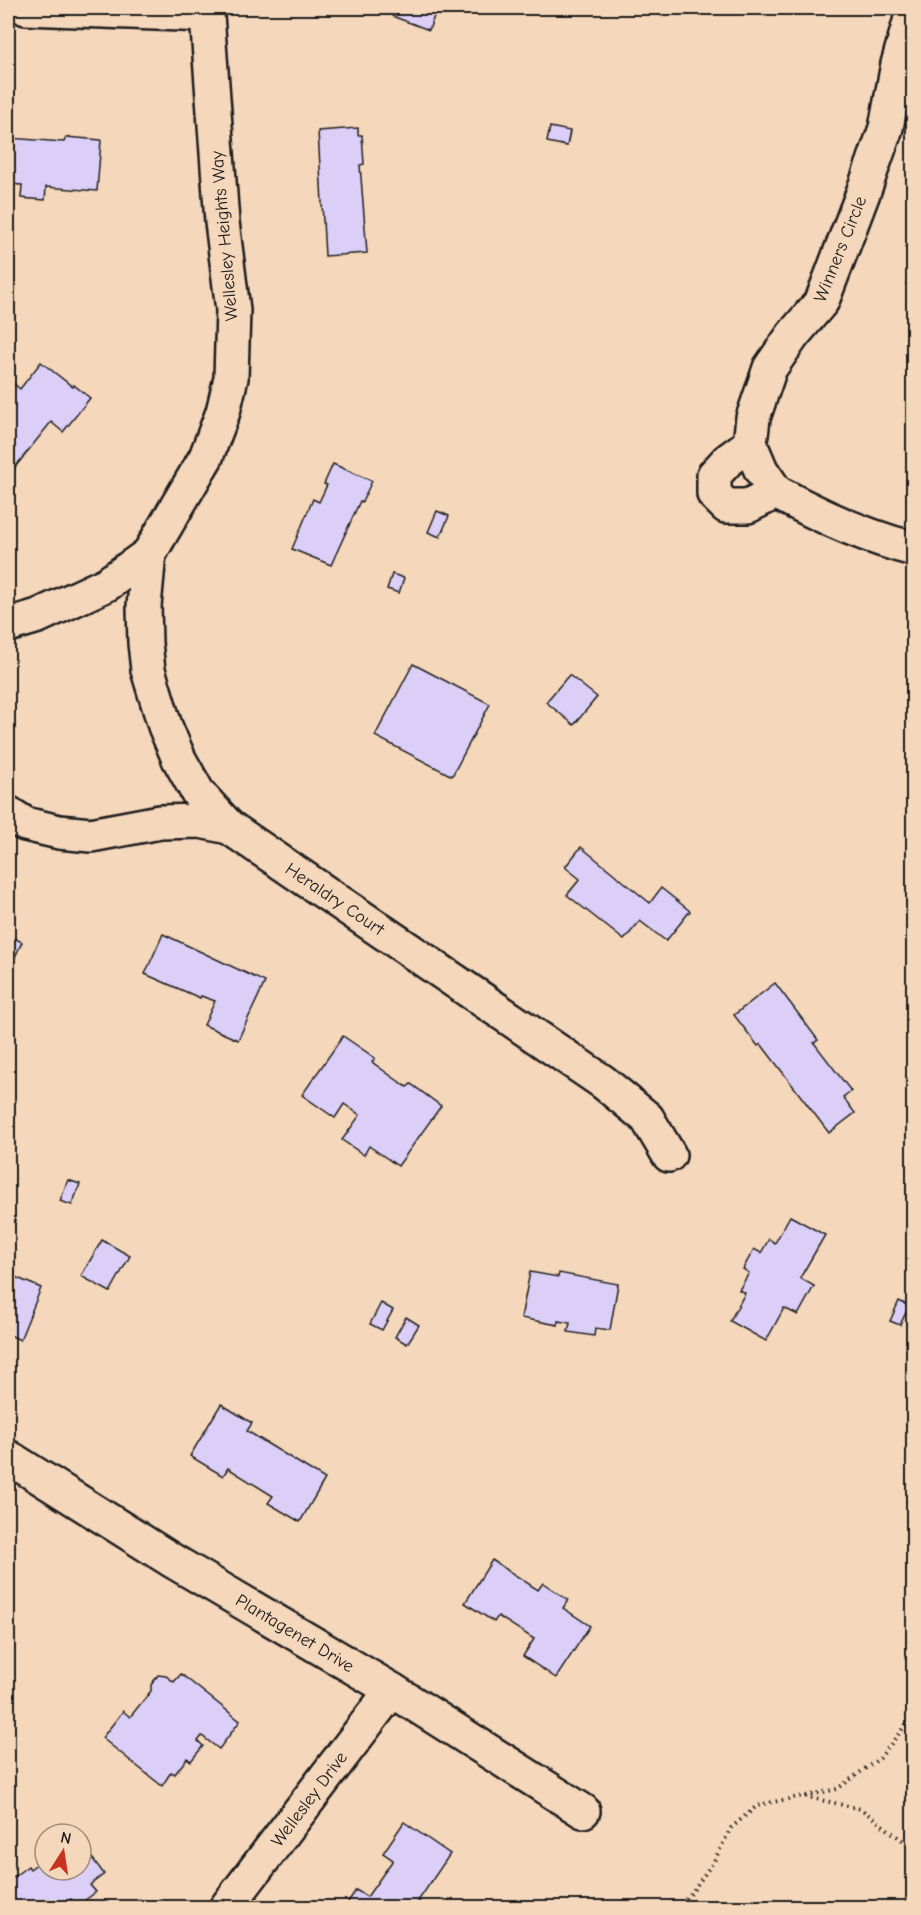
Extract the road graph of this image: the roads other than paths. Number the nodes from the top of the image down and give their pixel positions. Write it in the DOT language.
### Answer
graph roads {
  1 [pos="26,8"];
  2 [pos="914,8"];
  3 [pos="207,11"];
  4 [pos="750,444"];
  5 [pos="776,492"];
  6 [pos="914,549"];
  7 [pos="149,554"];
  8 [pos="8,625"];
  9 [pos="8,813"];
  10 [pos="229,827"];
  11 [pos="669,1155"];
  12 [pos="8,1457"];
  13 [pos="392,1690"];
  14 [pos="583,1811"];
  15 [pos="226,1908"];
  1 -- 3 [label="street"];
  2 -- 4 [label="street, Winners Circle"];
  3 -- 7 [label="street, Wellesley Heights Way"];
  4 -- 5 [label="street"];
  4 -- 5 [label="street"];
  5 -- 6 [label="street"];
  7 -- 8 [label="street"];
  7 -- 10 [label="street, Heraldry Court"];
  9 -- 10 [label="street"];
  10 -- 11 [label="street, Heraldry Court"];
  12 -- 13 [label="street, Plantagenet Drive"];
  13 -- 14 [label="street, Plantagenet Drive"];
  13 -- 15 [label="street, Wellesley Drive"];
}
